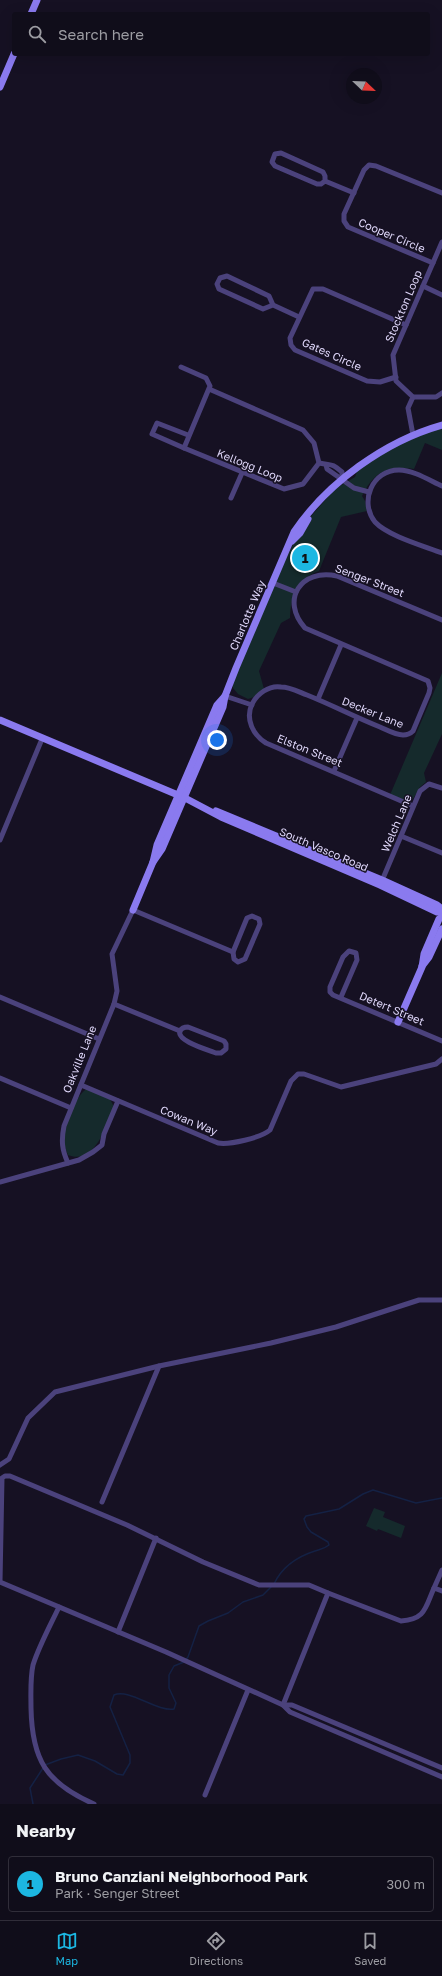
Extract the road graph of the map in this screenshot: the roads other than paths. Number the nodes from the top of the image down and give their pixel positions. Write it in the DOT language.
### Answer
graph roads {
  1 [pos="37,0"];
  2 [pos="32,12"];
  3 [pos="13,56"];
  4 [pos="0,87"];
  5 [pos="325,181"];
  6 [pos="354,193"];
  7 [pos="442,193"];
  8 [pos="442,242"];
  9 [pos="433,263"];
  10 [pos="423,286"];
  11 [pos="442,295"];
  12 [pos="273,305"];
  13 [pos="299,317"];
  14 [pos="406,325"];
  15 [pos="181,367"];
  16 [pos="396,377"];
  17 [pos="209,389"];
  18 [pos="442,393"];
  19 [pos="413,397"];
  20 [pos="442,425"];
  21 [pos="413,435"];
  22 [pos="188,436"];
  23 [pos="184,448"];
  24 [pos="319,463"];
  25 [pos="326,465"];
  26 [pos="242,473"];
  27 [pos="342,479"];
  28 [pos="442,486"];
  29 [pos="369,492"];
  30 [pos="231,498"];
  31 [pos="442,553"];
  32 [pos="273,583"];
  33 [pos="296,592"];
  34 [pos="442,620"];
  35 [pos="341,645"];
  36 [pos="225,696"];
  37 [pos="318,699"];
  38 [pos="252,705"];
  39 [pos="357,718"];
  40 [pos="0,720"];
  41 [pos="42,739"];
  42 [pos="334,771"];
  43 [pos="442,788"];
  44 [pos="181,797"];
  45 [pos="413,806"];
  46 [pos="401,836"];
  47 [pos="0,840"];
  48 [pos="442,853"];
  49 [pos="381,883"];
  50 [pos="133,910"];
  51 [pos="442,911"];
  52 [pos="442,917"];
  53 [pos="442,929"];
  54 [pos="233,952"];
  55 [pos="422,967"];
  56 [pos="0,997"];
  57 [pos="341,997"];
  58 [pos="114,1004"];
  59 [pos="398,1022"];
  60 [pos="180,1031"];
  61 [pos="99,1039"];
  62 [pos="442,1041"];
  63 [pos="442,1059"];
  64 [pos="0,1078"];
  65 [pos="81,1085"];
  66 [pos="118,1101"];
  67 [pos="71,1108"];
  68 [pos="68,1163"];
  69 [pos="0,1182"];
  70 [pos="442,1300"];
  71 [pos="159,1366"];
  72 [pos="0,1465"];
  73 [pos="102,1502"];
  74 [pos="156,1538"];
  75 [pos="442,1570"];
  76 [pos="0,1582"];
  77 [pos="434,1588"];
  78 [pos="442,1591"];
  79 [pos="328,1593"];
  80 [pos="59,1607"];
  81 [pos="118,1632"];
  82 [pos="248,1690"];
  83 [pos="283,1705"];
  84 [pos="442,1768"];
  85 [pos="442,1777"];
  86 [pos="205,1795"];
  87 [pos="94,1804"];
  1 -- 2 [label="street"];
  3 -- 4 [label="street"];
  5 -- 5 [label="street"];
  5 -- 6 [label="street"];
  6 -- 7 [label="street, Cooper Circle"];
  6 -- 9 [label="street, Cooper Circle"];
  8 -- 9 [label="street, Stockton Loop"];
  9 -- 10 [label="street, Stockton Loop"];
  10 -- 11 [label="street"];
  10 -- 14 [label="street, Stockton Loop"];
  12 -- 12 [label="street"];
  12 -- 13 [label="street"];
  13 -- 14 [label="street, Gates Circle"];
  13 -- 16 [label="street, Gates Circle"];
  14 -- 16 [label="street, Stockton Loop"];
  15 -- 17 [label="street"];
  16 -- 19 [label="street"];
  17 -- 22 [label="street"];
  17 -- 24 [label="street"];
  18 -- 19 [label="street"];
  19 -- 21 [label="street"];
  20 -- 21 [label="street, Charlotte Way"];
  21 -- 27 [label="street, Charlotte Way"];
  22 -- 23 [label="street"];
  22 -- 23 [label="street, Kellogg Loop"];
  23 -- 26 [label="street, Kellogg Loop"];
  24 -- 25 [label="street"];
  24 -- 26 [label="street, Kellogg Loop"];
  25 -- 27 [label="street"];
  25 -- 27 [label="street"];
  26 -- 30 [label="street"];
  27 -- 29 [label="street"];
  27 -- 32 [label="street, Charlotte Way"];
  28 -- 29 [label="street"];
  29 -- 31 [label="street"];
  32 -- 33 [label="street"];
  32 -- 36 [label="street, Charlotte Way"];
  33 -- 34 [label="street, Senger Street"];
  33 -- 35 [label="street, Decker Lane"];
  35 -- 37 [label="street"];
  35 -- 39 [label="street, Decker Lane"];
  36 -- 38 [label="street"];
  36 -- 44 [label="street, Charlotte Way"];
  37 -- 38 [label="street, Decker Lane"];
  37 -- 39 [label="street, Decker Lane"];
  38 -- 42 [label="street, Elston Street"];
  39 -- 42 [label="street"];
  40 -- 41 [label="street, South Vasco Road"];
  41 -- 44 [label="street, South Vasco Road"];
  41 -- 47 [label="street"];
  42 -- 45 [label="street, Elston Street"];
  43 -- 45 [label="street, Welch Lane"];
  44 -- 49 [label="street, South Vasco Road"];
  44 -- 50 [label="street, Oakville Lane"];
  45 -- 46 [label="street, Welch Lane"];
  46 -- 48 [label="street"];
  46 -- 49 [label="street, Welch Lane"];
  49 -- 51 [label="street, South Vasco Road"];
  50 -- 54 [label="street"];
  50 -- 58 [label="street, Oakville Lane"];
  52 -- 55 [label="street"];
  53 -- 55 [label="street"];
  54 -- 54 [label="street"];
  55 -- 59 [label="street"];
  56 -- 61 [label="street"];
  57 -- 57 [label="street, Detert Street"];
  57 -- 59 [label="street, Detert Street"];
  58 -- 60 [label="street"];
  58 -- 61 [label="street, Oakville Lane"];
  59 -- 62 [label="street, Detert Street"];
  60 -- 60 [label="street"];
  61 -- 65 [label="street, Oakville Lane"];
  63 -- 66 [label="street, Cowan Way"];
  64 -- 67 [label="street"];
  65 -- 66 [label="street, Cowan Way"];
  65 -- 67 [label="street, Oakville Lane"];
  66 -- 68 [label="street"];
  67 -- 68 [label="street, Oakville Lane"];
  68 -- 69 [label="street"];
  70 -- 71 [label="street"];
  71 -- 72 [label="street"];
  71 -- 73 [label="street"];
  74 -- 76 [label="street"];
  74 -- 79 [label="street"];
  74 -- 81 [label="street"];
  75 -- 77 [label="street"];
  76 -- 80 [label="street"];
  77 -- 78 [label="street"];
  77 -- 79 [label="street"];
  79 -- 83 [label="street"];
  80 -- 81 [label="street"];
  80 -- 87 [label="street"];
  81 -- 82 [label="street"];
  82 -- 83 [label="street"];
  82 -- 86 [label="street"];
  83 -- 84 [label="street"];
  83 -- 85 [label="street"];
}
